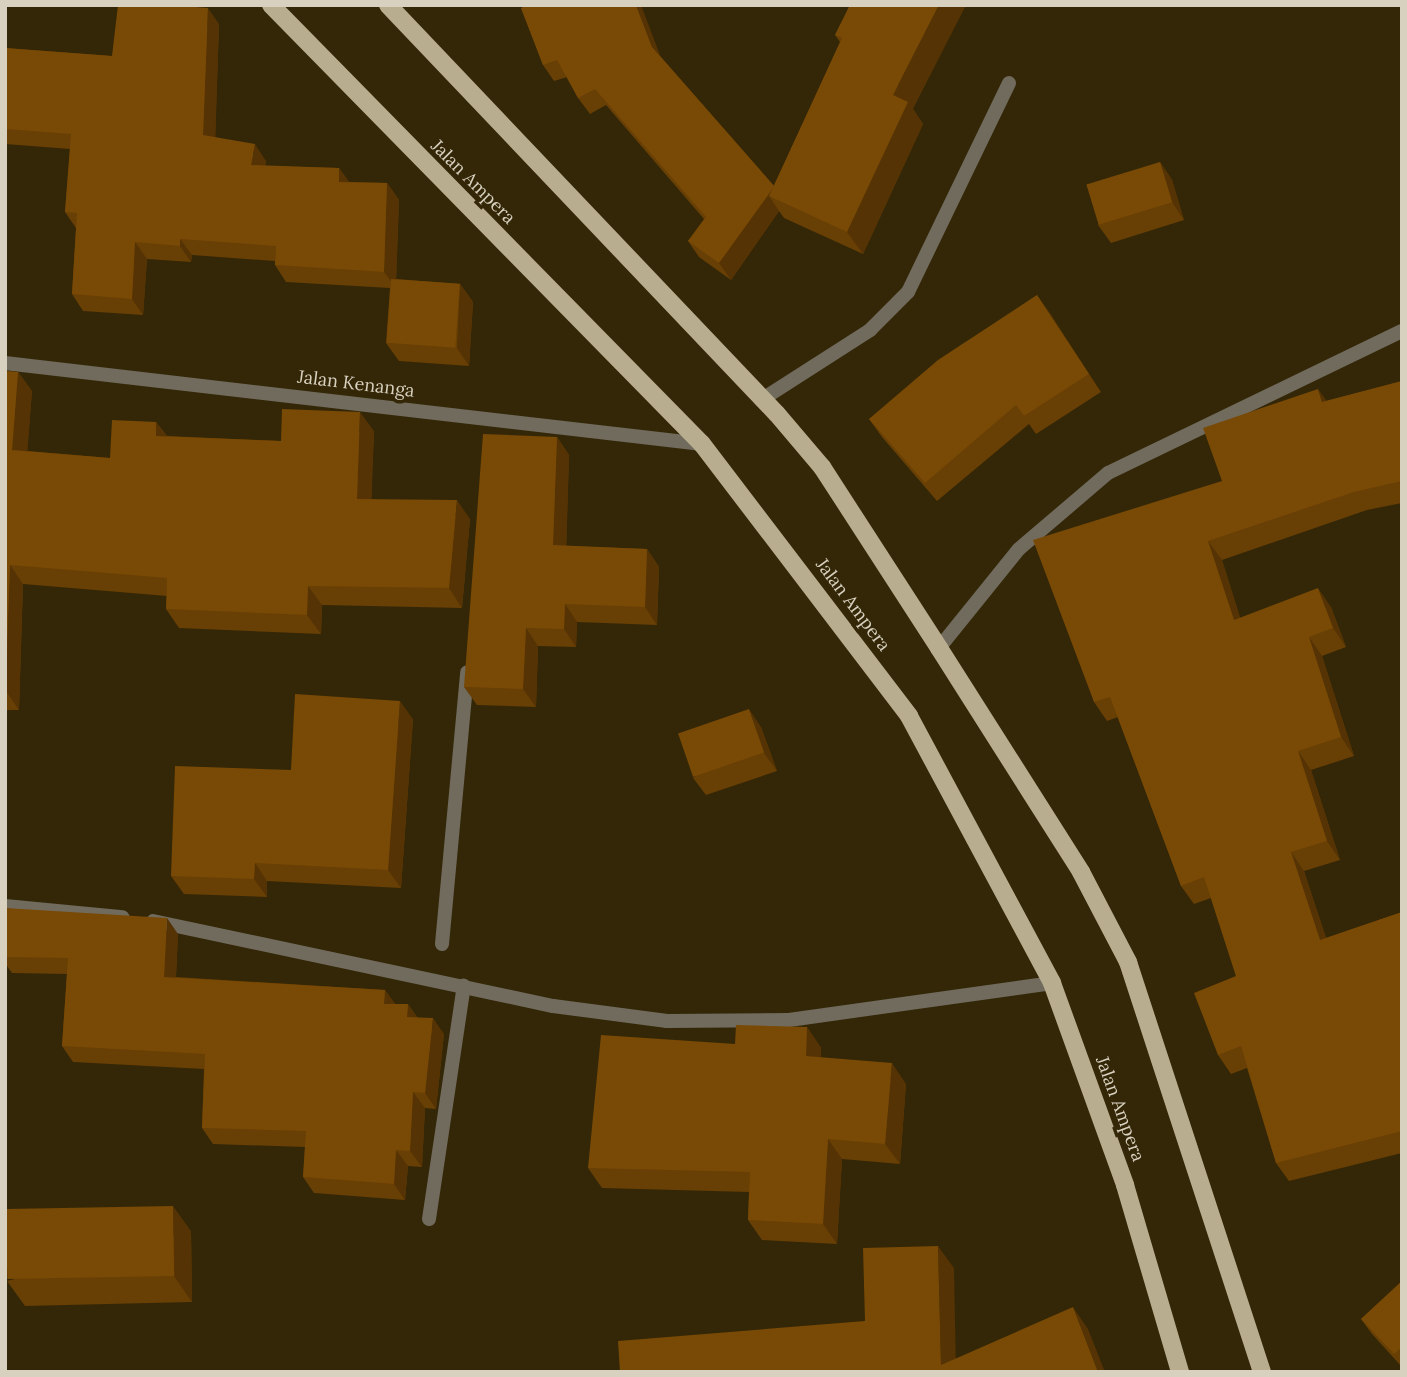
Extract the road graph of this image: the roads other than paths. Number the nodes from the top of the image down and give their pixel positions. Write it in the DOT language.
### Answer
graph roads {
  1 [pos="271,5"];
  2 [pos="388,5"];
  3 [pos="1009,83"];
  4 [pos="1402,331"];
  5 [pos="5,363"];
  6 [pos="761,400"];
  7 [pos="702,444"];
  8 [pos="939,648"];
  9 [pos="468,654"];
  10 [pos="5,906"];
  11 [pos="442,944"];
  12 [pos="1052,984"];
  13 [pos="464,986"];
  14 [pos="429,1219"];
  15 [pos="1180,1372"];
  16 [pos="1262,1372"];
  1 -- 7 [label="main road, Jalan Ampera"];
  2 -- 6 [label="main road"];
  3 -- 6 [label="street"];
  4 -- 8 [label="street"];
  5 -- 7 [label="street, Jalan Kenanga"];
  6 -- 8 [label="main road"];
  7 -- 12 [label="main road, Jalan Ampera"];
  8 -- 16 [label="main road"];
  9 -- 11 [label="street"];
  10 -- 13 [label="street"];
  12 -- 13 [label="street"];
  12 -- 15 [label="main road, Jalan Ampera"];
  13 -- 14 [label="street"];
}
